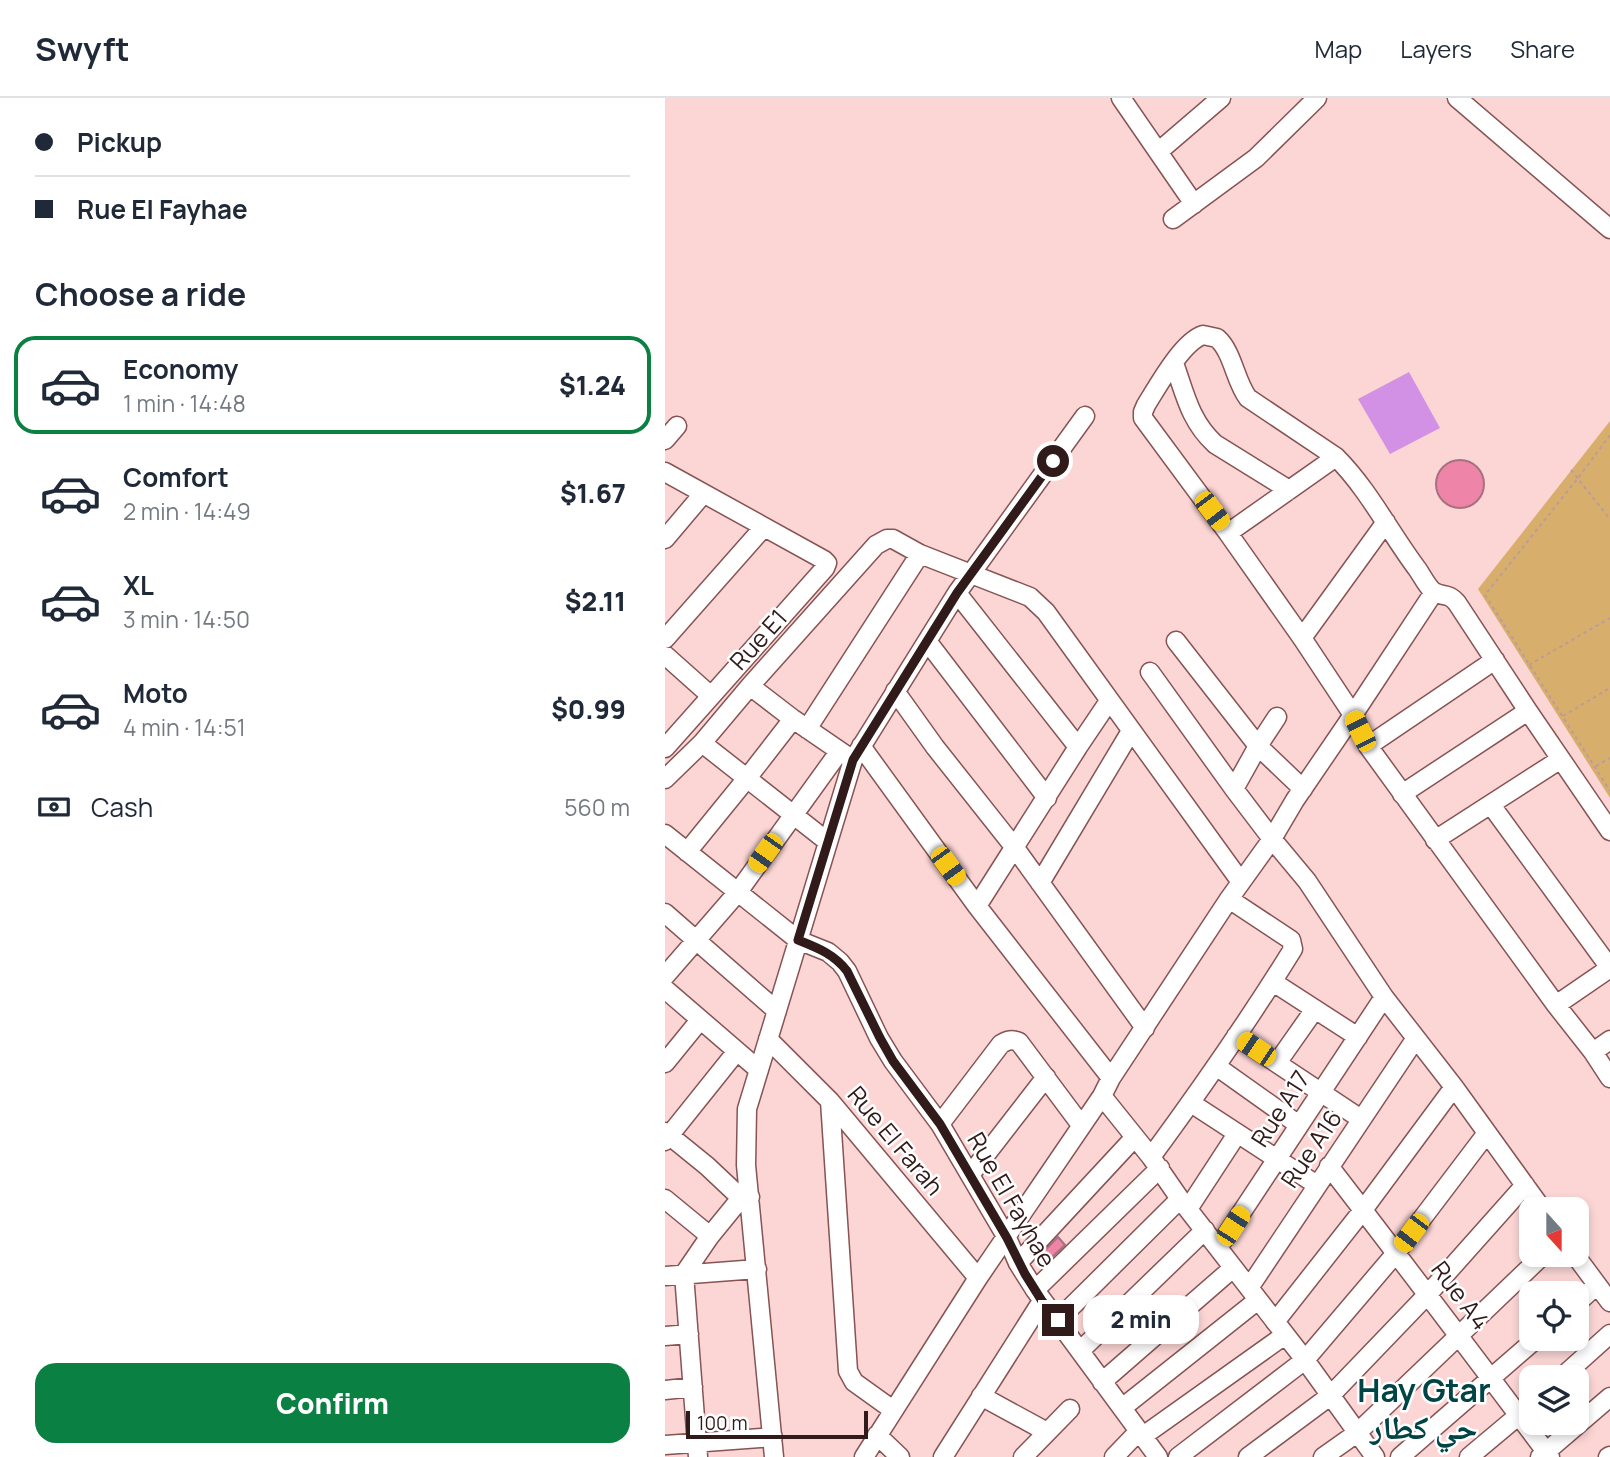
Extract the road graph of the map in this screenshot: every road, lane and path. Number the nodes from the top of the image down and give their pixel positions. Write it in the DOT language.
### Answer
graph roads {
  1 [pos="1221,98"];
  2 [pos="1457,98"];
  3 [pos="1314,99"];
  4 [pos="1126,100"];
  5 [pos="1158,152"];
  6 [pos="1194,204"];
  7 [pos="1173,219"];
  8 [pos="1610,229"];
  9 [pos="1174,363"];
  10 [pos="1085,416"];
  11 [pos="677,426"];
  12 [pos="1610,435"];
  13 [pos="665,440"];
  14 [pos="1336,457"];
  15 [pos="1571,470"];
  16 [pos="665,472"];
  17 [pos="1578,478"];
  18 [pos="1289,490"];
  19 [pos="703,494"];
  20 [pos="1610,519"];
  21 [pos="1386,522"];
  22 [pos="764,527"];
  23 [pos="1228,533"];
  24 [pos="665,539"];
  25 [pos="920,554"];
  26 [pos="971,574"];
  27 [pos="1434,592"];
  28 [pos="957,593"];
  29 [pos="1610,618"];
  30 [pos="1302,638"];
  31 [pos="665,639"];
  32 [pos="927,641"];
  33 [pos="1176,641"];
  34 [pos="665,655"];
  35 [pos="1495,660"];
  36 [pos="1529,665"];
  37 [pos="1150,672"];
  38 [pos="750,686"];
  39 [pos="1610,688"];
  40 [pos="895,691"];
  41 [pos="711,696"];
  42 [pos="1109,701"];
  43 [pos="1528,711"];
  44 [pos="1353,715"];
  45 [pos="1562,716"];
  46 [pos="1277,717"];
  47 [pos="800,724"];
  48 [pos="1131,731"];
  49 [pos="702,743"];
  50 [pos="1258,746"];
  51 [pos="1368,746"];
  52 [pos="1078,747"];
  53 [pos="665,748"];
  54 [pos="851,753"];
  55 [pos="1610,758"];
  56 [pos="1561,759"];
  57 [pos="1595,767"];
  58 [pos="748,777"];
  59 [pos="665,779"];
  60 [pos="1234,789"];
  61 [pos="1303,789"];
  62 [pos="1610,791"];
  63 [pos="1402,794"];
  64 [pos="1047,798"];
  65 [pos="1490,805"];
  66 [pos="792,814"];
  67 [pos="1610,831"];
  68 [pos="665,834"];
  69 [pos="1272,839"];
  70 [pos="1435,840"];
  71 [pos="828,842"];
  72 [pos="1015,848"];
  73 [pos="687,852"];
  74 [pos="1241,881"];
  75 [pos="1040,883"];
  76 [pos="738,892"];
  77 [pos="1229,899"];
  78 [pos="977,906"];
  79 [pos="665,913"];
  80 [pos="697,940"];
  81 [pos="798,940"];
  82 [pos="665,976"];
  83 [pos="1273,982"];
  84 [pos="665,989"];
  85 [pos="1384,997"];
  86 [pos="1556,1004"];
  87 [pos="1315,1009"];
  88 [pos="777,1011"];
  89 [pos="700,1020"];
  90 [pos="1145,1028"];
  91 [pos="1236,1036"];
  92 [pos="1357,1037"];
  93 [pos="1416,1038"];
  94 [pos="768,1039"];
  95 [pos="1610,1040"];
  96 [pos="737,1051"];
  97 [pos="1593,1052"];
  98 [pos="665,1063"];
  99 [pos="1277,1063"];
  100 [pos="1216,1066"];
  101 [pos="759,1070"];
  102 [pos="1046,1077"];
  103 [pos="1111,1078"];
  104 [pos="1610,1078"];
  105 [pos="1454,1087"];
  106 [pos="1321,1092"];
  107 [pos="1102,1096"];
  108 [pos="830,1101"];
  109 [pos="1191,1103"];
  110 [pos="1361,1119"];
  111 [pos="940,1124"];
  112 [pos="1081,1125"];
  113 [pos="1299,1125"];
  114 [pos="1237,1133"];
  115 [pos="1487,1133"];
  116 [pos="667,1136"];
  117 [pos="1135,1137"];
  118 [pos="1277,1160"];
  119 [pos="1156,1163"];
  120 [pos="1329,1166"];
  121 [pos="970,1175"];
  122 [pos="1317,1185"];
  123 [pos="1525,1185"];
  124 [pos="1534,1197"];
  125 [pos="745,1198"];
  126 [pos="1184,1204"];
  127 [pos="669,1209"];
  128 [pos="1363,1210"];
  129 [pos="1205,1230"];
  130 [pos="710,1236"];
  131 [pos="1007,1238"];
  132 [pos="1218,1248"];
  133 [pos="1396,1253"];
  134 [pos="1018,1263"];
  135 [pos="1530,1267"];
  136 [pos="1584,1267"];
  137 [pos="1233,1268"];
  138 [pos="757,1269"];
  139 [pos="684,1274"];
  140 [pos="665,1276"];
  141 [pos="978,1278"];
  142 [pos="1597,1285"];
  143 [pos="1589,1292"];
  144 [pos="1253,1294"];
  145 [pos="1428,1294"];
  146 [pos="1038,1295"];
  147 [pos="1610,1302"];
  148 [pos="1058,1320"];
  149 [pos="1280,1329"];
  150 [pos="689,1334"];
  151 [pos="1610,1334"];
  152 [pos="1459,1335"];
  153 [pos="665,1336"];
  154 [pos="1081,1350"];
  155 [pos="1523,1351"];
  156 [pos="1304,1360"];
  157 [pos="1575,1365"];
  158 [pos="1492,1379"];
  159 [pos="1102,1382"];
  160 [pos="693,1387"];
  161 [pos="665,1390"];
  162 [pos="1330,1395"];
  163 [pos="981,1396"];
  164 [pos="1610,1396"];
  165 [pos="1519,1405"];
  166 [pos="1122,1408"];
  167 [pos="1070,1409"];
  168 [pos="893,1410"];
  169 [pos="1519,1416"];
  170 [pos="1047,1432"];
  171 [pos="1357,1433"];
  172 [pos="1141,1434"];
  173 [pos="1536,1435"];
  174 [pos="877,1436"];
  175 [pos="773,1437"];
  176 [pos="665,1445"];
  177 [pos="698,1449"];
  178 [pos="1545,1455"];
  179 [pos="774,1457"];
  180 [pos="864,1457"];
  181 [pos="900,1457"];
  182 [pos="943,1457"];
  183 [pos="1023,1457"];
  184 [pos="1114,1457"];
  185 [pos="1158,1457"];
  186 [pos="1178,1457"];
  187 [pos="1248,1457"];
  188 [pos="1323,1457"];
  189 [pos="1375,1457"];
  190 [pos="1400,1457"];
  191 [pos="1469,1457"];
  1 -- 5 [label="street"];
  2 -- 8 [label="street"];
  3 -- 6 [label="street"];
  4 -- 5 [label="street"];
  5 -- 6 [label="street"];
  6 -- 7 [label="street"];
  9 -- 14 [label="street"];
  9 -- 18 [label="street"];
  9 -- 23 [label="street"];
  10 -- 26 [label="street"];
  11 -- 13 [label="street"];
  12 -- 17 [label="path"];
  14 -- 18 [label="street"];
  14 -- 21 [label="street"];
  15 -- 17 [label="path"];
  16 -- 19 [label="street"];
  17 -- 20 [label="path"];
  17 -- 36 [label="path"];
  18 -- 23 [label="street"];
  19 -- 22 [label="street"];
  19 -- 24 [label="street"];
  21 -- 27 [label="street"];
  21 -- 30 [label="street"];
  22 -- 31 [label="street"];
  22 -- 41 [label="street"];
  23 -- 30 [label="street"];
  25 -- 26 [label="street"];
  25 -- 38 [label="street, Rue E1"];
  25 -- 47 [label="street"];
  26 -- 28 [label="street"];
  26 -- 42 [label="street"];
  27 -- 35 [label="street"];
  27 -- 44 [label="street"];
  28 -- 32 [label="street"];
  28 -- 52 [label="street"];
  29 -- 36 [label="path"];
  30 -- 44 [label="street"];
  32 -- 40 [label="street"];
  32 -- 64 [label="street"];
  33 -- 50 [label="street"];
  34 -- 41 [label="street"];
  35 -- 43 [label="street"];
  35 -- 51 [label="street"];
  36 -- 45 [label="path"];
  37 -- 60 [label="street"];
  38 -- 47 [label="street"];
  38 -- 49 [label="street, Rue E1"];
  39 -- 45 [label="path"];
  40 -- 54 [label="street"];
  40 -- 72 [label="street"];
  41 -- 53 [label="street"];
  42 -- 48 [label="street"];
  42 -- 52 [label="street"];
  43 -- 56 [label="street"];
  43 -- 63 [label="street"];
  44 -- 51 [label="street"];
  44 -- 61 [label="street"];
  45 -- 57 [label="path"];
  46 -- 50 [label="street"];
  47 -- 54 [label="street"];
  47 -- 58 [label="street"];
  48 -- 74 [label="street"];
  48 -- 75 [label="street"];
  49 -- 58 [label="street"];
  49 -- 59 [label="street, Rue E1"];
  50 -- 60 [label="street"];
  50 -- 61 [label="street"];
  51 -- 63 [label="street"];
  52 -- 64 [label="street"];
  54 -- 66 [label="street"];
  54 -- 71 [label="street"];
  54 -- 78 [label="street"];
  55 -- 57 [label="path"];
  56 -- 65 [label="street"];
  56 -- 67 [label="street"];
  57 -- 62 [label="path"];
  58 -- 66 [label="street"];
  58 -- 73 [label="street"];
  60 -- 69 [label="street"];
  61 -- 69 [label="street"];
  63 -- 70 [label="street"];
  64 -- 72 [label="street"];
  65 -- 70 [label="street"];
  65 -- 86 [label="street"];
  66 -- 71 [label="street"];
  66 -- 76 [label="street"];
  68 -- 73 [label="street, Rue El Fayhae"];
  69 -- 74 [label="street"];
  69 -- 85 [label="street"];
  70 -- 86 [label="street"];
  71 -- 81 [label="street"];
  72 -- 75 [label="street"];
  72 -- 78 [label="street"];
  73 -- 76 [label="street, Rue El Fayhae"];
  74 -- 77 [label="street"];
  75 -- 90 [label="street"];
  76 -- 80 [label="street"];
  76 -- 81 [label="street, Rue El Fayhae"];
  77 -- 83 [label="street"];
  77 -- 90 [label="street"];
  78 -- 103 [label="street"];
  79 -- 80 [label="street"];
  80 -- 82 [label="street"];
  80 -- 88 [label="street"];
  81 -- 88 [label="street"];
  81 -- 111 [label="street, Rue El Fayhae"];
  83 -- 87 [label="street"];
  83 -- 91 [label="street"];
  84 -- 89 [label="street"];
  85 -- 92 [label="street, Rue A17"];
  85 -- 93 [label="street"];
  86 -- 97 [label="street"];
  87 -- 92 [label="street"];
  87 -- 99 [label="street"];
  88 -- 94 [label="street"];
  89 -- 96 [label="street"];
  89 -- 98 [label="street"];
  90 -- 103 [label="street"];
  91 -- 99 [label="street"];
  91 -- 100 [label="street"];
  92 -- 106 [label="street, Rue A17"];
  93 -- 105 [label="street"];
  93 -- 110 [label="street, Rue A16"];
  94 -- 101 [label="street"];
  94 -- 108 [label="street, Rue El Farah"];
  95 -- 97 [label="street"];
  96 -- 101 [label="street"];
  96 -- 116 [label="street"];
  97 -- 104 [label="street"];
  99 -- 106 [label="street"];
  100 -- 109 [label="street"];
  100 -- 113 [label="street"];
  101 -- 125 [label="street"];
  102 -- 111 [label="street"];
  102 -- 112 [label="street"];
  102 -- 121 [label="street"];
  103 -- 107 [label="street"];
  105 -- 115 [label="street"];
  105 -- 128 [label="street"];
  106 -- 110 [label="street"];
  106 -- 113 [label="street, Rue A17"];
  107 -- 112 [label="street"];
  107 -- 117 [label="street"];
  108 -- 141 [label="street, Rue El Farah"];
  108 -- 168 [label="street"];
  109 -- 114 [label="street"];
  109 -- 119 [label="street"];
  110 -- 120 [label="street, Rue A16"];
  111 -- 121 [label="street, Rue El Fayhae"];
  112 -- 131 [label="street"];
  113 -- 118 [label="street, Rue A17"];
  114 -- 118 [label="street"];
  114 -- 126 [label="street"];
  115 -- 123 [label="street"];
  115 -- 133 [label="street"];
  116 -- 125 [label="street"];
  117 -- 119 [label="street"];
  117 -- 134 [label="street"];
  118 -- 122 [label="street"];
  118 -- 132 [label="street, Rue A17"];
  119 -- 126 [label="street"];
  119 -- 146 [label="street"];
  120 -- 122 [label="street, Rue A16"];
  120 -- 128 [label="street, Rue A4"];
  121 -- 131 [label="street, Rue El Fayhae"];
  122 -- 144 [label="street, Rue A16"];
  123 -- 124 [label="street"];
  123 -- 145 [label="street"];
  125 -- 130 [label="street"];
  125 -- 138 [label="street"];
  126 -- 129 [label="street"];
  126 -- 148 [label="street"];
  127 -- 130 [label="street"];
  128 -- 133 [label="street, Rue A4"];
  128 -- 149 [label="street"];
  129 -- 132 [label="street"];
  129 -- 154 [label="street"];
  130 -- 139 [label="street"];
  131 -- 134 [label="street, Rue El Fayhae"];
  131 -- 141 [label="street"];
  132 -- 137 [label="street"];
  133 -- 145 [label="street, Rue A4"];
  133 -- 156 [label="street"];
  134 -- 146 [label="street, Rue El Fayhae"];
  135 -- 152 [label="street"];
  136 -- 142 [label="street"];
  137 -- 144 [label="street"];
  137 -- 159 [label="street"];
  138 -- 139 [label="street"];
  138 -- 175 [label="street"];
  139 -- 140 [label="street"];
  139 -- 150 [label="street"];
  141 -- 168 [label="street"];
  142 -- 143 [label="street"];
  142 -- 147 [label="street"];
  144 -- 149 [label="street"];
  144 -- 166 [label="street, Rue A16"];
  145 -- 152 [label="street, Rue A4"];
  145 -- 162 [label="street"];
  146 -- 148 [label="street, Rue El Fayhae"];
  146 -- 163 [label="street"];
  148 -- 154 [label="street, Rue El Fayhae"];
  149 -- 156 [label="street"];
  149 -- 172 [label="street"];
  150 -- 153 [label="street"];
  150 -- 160 [label="street"];
  151 -- 157 [label="street"];
  152 -- 158 [label="street, Rue A4"];
  152 -- 171 [label="street"];
  154 -- 159 [label="street, Rue El Fayhae"];
  155 -- 158 [label="street"];
  156 -- 162 [label="street"];
  156 -- 186 [label="street"];
  158 -- 165 [label="street, Rue A4"];
  158 -- 190 [label="street"];
  159 -- 166 [label="street, Rue El Fayhae"];
  160 -- 161 [label="street"];
  160 -- 177 [label="street"];
  162 -- 171 [label="street"];
  162 -- 187 [label="street"];
  163 -- 170 [label="street"];
  163 -- 182 [label="street"];
  164 -- 178 [label="street"];
  166 -- 172 [label="street, Rue El Fayhae"];
  167 -- 170 [label="street"];
  168 -- 174 [label="street"];
  169 -- 191 [label="street"];
  170 -- 183 [label="street"];
  171 -- 188 [label="street"];
  171 -- 189 [label="street"];
  172 -- 184 [label="street"];
  172 -- 185 [label="street, Rue El Fayhae"];
  173 -- 178 [label="street, Rue A4"];
  174 -- 180 [label="street"];
  174 -- 181 [label="street"];
  175 -- 177 [label="street"];
  175 -- 179 [label="street"];
  176 -- 177 [label="street"];
}
